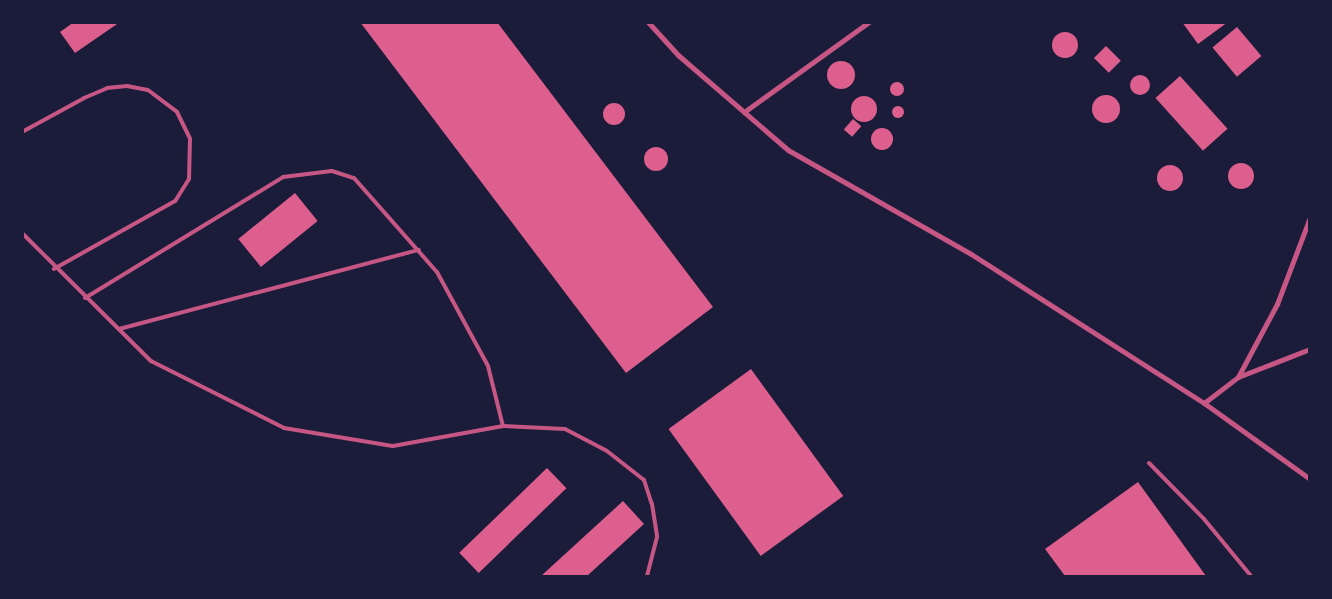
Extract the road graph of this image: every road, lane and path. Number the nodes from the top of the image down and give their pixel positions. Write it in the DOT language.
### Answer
graph roads {
  1 [pos="648,22"];
  2 [pos="869,22"];
  3 [pos="744,112"];
  4 [pos="22,132"];
  5 [pos="1310,217"];
  6 [pos="22,233"];
  7 [pos="419,250"];
  8 [pos="54,269"];
  9 [pos="85,298"];
  10 [pos="118,329"];
  11 [pos="1310,349"];
  12 [pos="1238,377"];
  13 [pos="1204,403"];
  14 [pos="503,426"];
  15 [pos="1149,464"];
  16 [pos="1310,479"];
  17 [pos="647,576"];
  18 [pos="1251,576"];
  1 -- 3 [label="street"];
  2 -- 3 [label="street"];
  3 -- 13 [label="street"];
  4 -- 8 [label="lane"];
  5 -- 12 [label="street"];
  6 -- 8 [label="lane"];
  7 -- 9 [label="lane"];
  7 -- 10 [label="lane"];
  7 -- 14 [label="lane"];
  8 -- 9 [label="lane"];
  9 -- 10 [label="lane"];
  10 -- 14 [label="lane"];
  11 -- 12 [label="street"];
  12 -- 13 [label="street"];
  13 -- 16 [label="street"];
  14 -- 17 [label="lane"];
  15 -- 18 [label="lane"];
}
